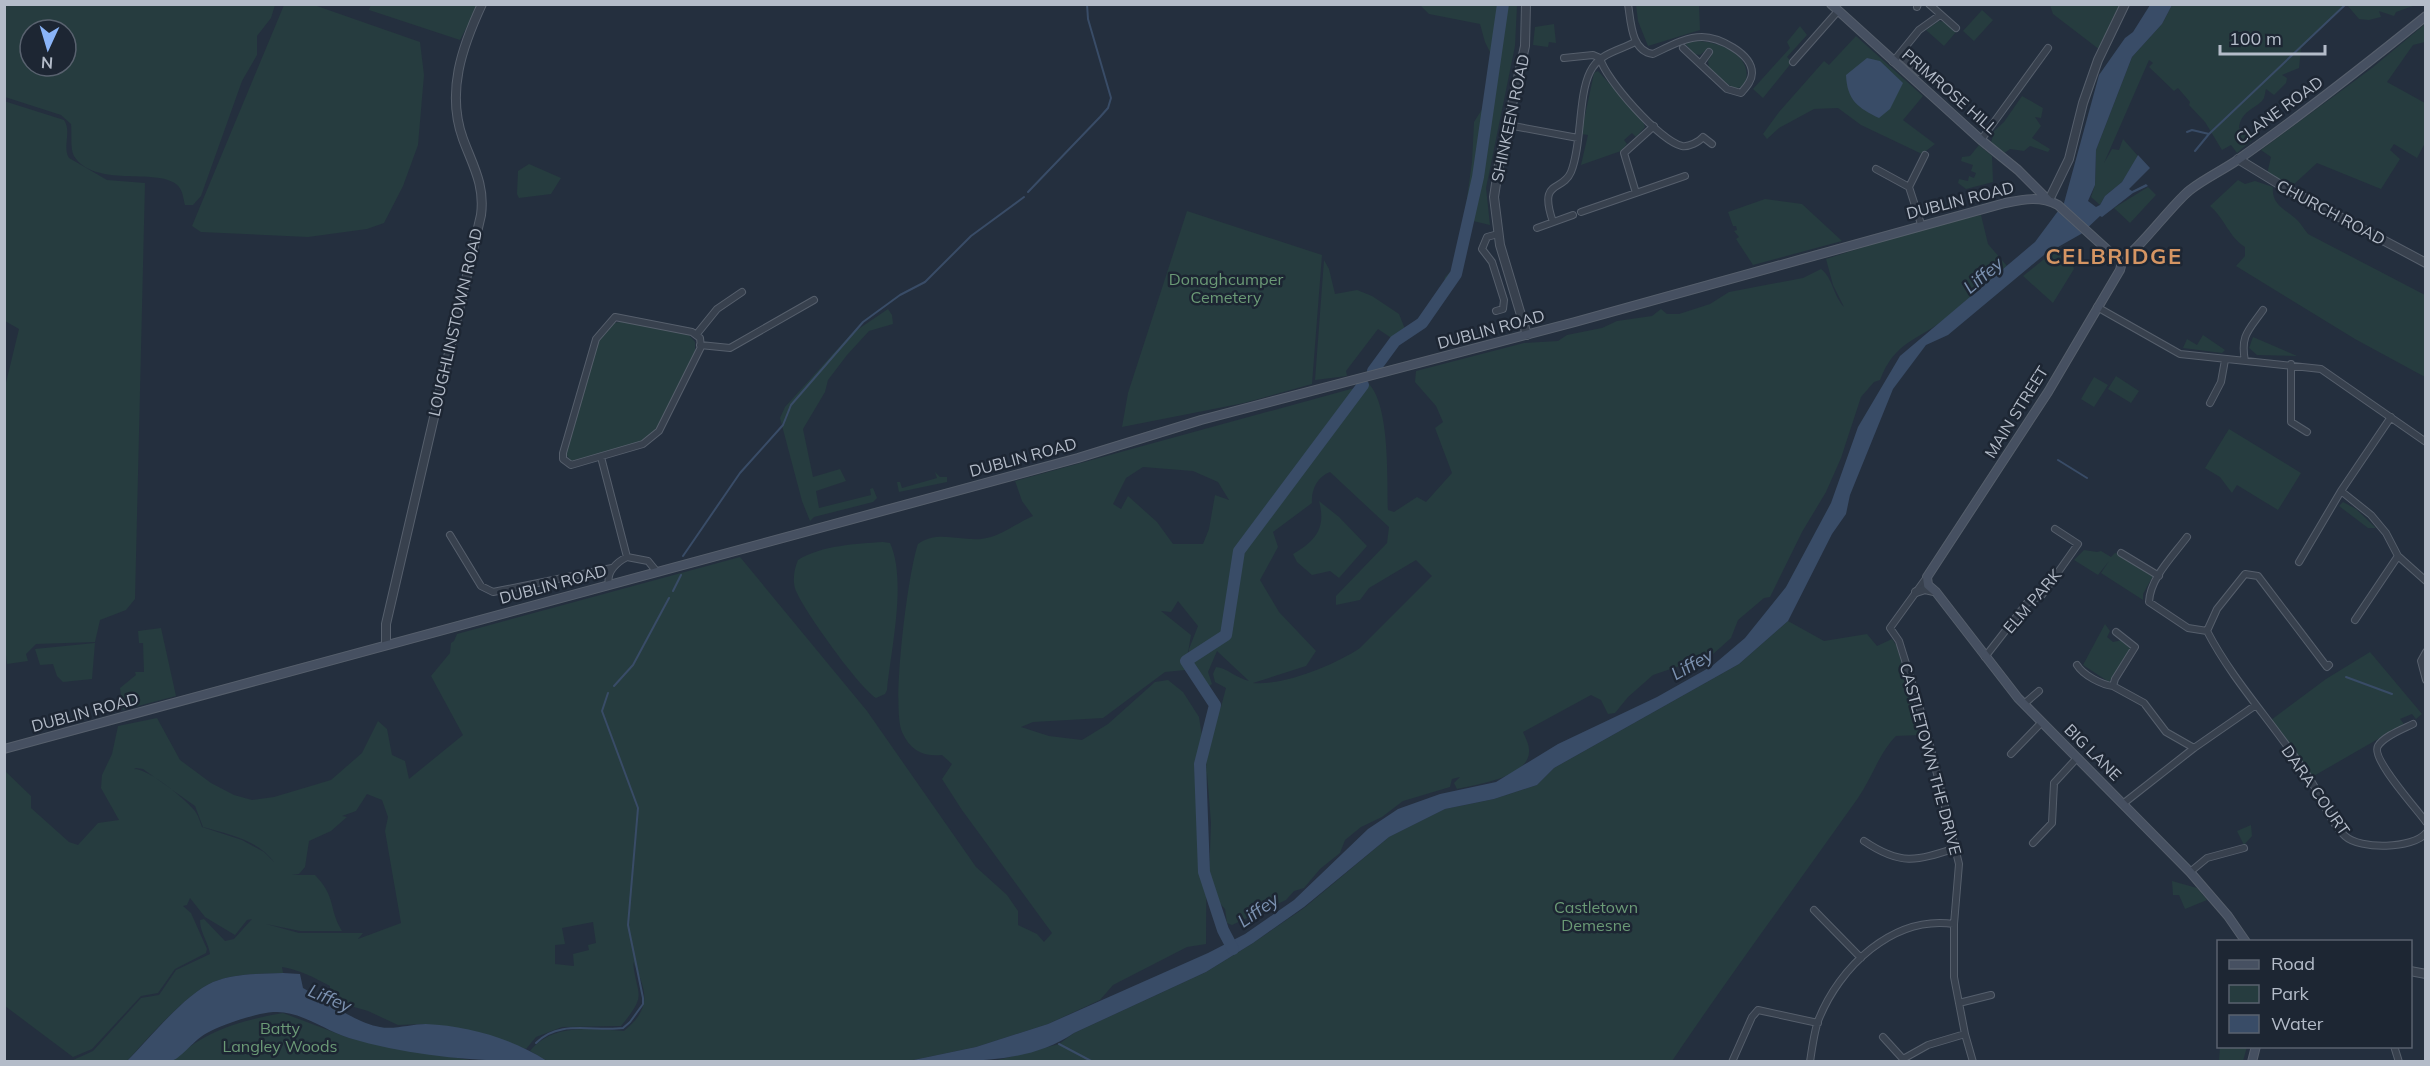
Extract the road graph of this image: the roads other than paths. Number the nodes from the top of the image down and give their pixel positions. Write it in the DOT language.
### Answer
graph roads {
  1 [pos="482,4"];
  2 [pos="1526,4"];
  3 [pos="1628,4"];
  4 [pos="1831,4"];
  5 [pos="1929,4"];
  6 [pos="2125,4"];
  7 [pos="1838,11"];
  8 [pos="1940,15"];
  9 [pos="2426,16"];
  10 [pos="1956,28"];
  11 [pos="1635,42"];
  12 [pos="1683,48"];
  13 [pos="2048,48"];
  14 [pos="1709,52"];
  15 [pos="1900,55"];
  16 [pos="1564,58"];
  17 [pos="1600,58"];
  18 [pos="1793,62"];
  19 [pos="1893,62"];
  20 [pos="1701,63"];
  21 [pos="1919,72"];
  22 [pos="1508,125"];
  23 [pos="1654,126"];
  24 [pos="1578,138"];
  25 [pos="1981,140"];
  26 [pos="1712,144"];
  27 [pos="1925,155"];
  28 [pos="2237,160"];
  29 [pos="1876,169"];
  30 [pos="1685,176"];
  31 [pos="1909,187"];
  32 [pos="1636,193"];
  33 [pos="2049,200"];
  34 [pos="1581,212"];
  35 [pos="1572,215"];
  36 [pos="1553,222"];
  37 [pos="1921,224"];
  38 [pos="1537,228"];
  39 [pos="1498,234"];
  40 [pos="2123,258"];
  41 [pos="2426,263"];
  42 [pos="742,292"];
  43 [pos="814,300"];
  44 [pos="2097,307"];
  45 [pos="2263,310"];
  46 [pos="1496,311"];
  47 [pos="696,335"];
  48 [pos="1527,335"];
  49 [pos="700,345"];
  50 [pos="2225,360"];
  51 [pos="2245,361"];
  52 [pos="2291,364"];
  53 [pos="2210,403"];
  54 [pos="2391,417"];
  55 [pos="2307,432"];
  56 [pos="2426,442"];
  57 [pos="601,457"];
  58 [pos="2341,492"];
  59 [pos="2055,529"];
  60 [pos="450,535"];
  61 [pos="2187,537"];
  62 [pos="2121,553"];
  63 [pos="2398,556"];
  64 [pos="627,557"];
  65 [pos="2299,562"];
  66 [pos="612,568"];
  67 [pos="657,572"];
  68 [pos="2159,576"];
  69 [pos="1927,577"];
  70 [pos="2426,581"];
  71 [pos="609,584"];
  72 [pos="1916,592"];
  73 [pos="1936,592"];
  74 [pos="2355,620"];
  75 [pos="2207,631"];
  76 [pos="2116,632"];
  77 [pos="386,644"];
  78 [pos="2426,652"];
  79 [pos="1985,657"];
  80 [pos="2077,665"];
  81 [pos="2330,665"];
  82 [pos="2426,680"];
  83 [pos="2113,686"];
  84 [pos="2039,691"];
  85 [pos="2024,704"];
  86 [pos="2256,705"];
  87 [pos="2042,722"];
  88 [pos="2413,724"];
  89 [pos="2194,748"];
  90 [pos="4,749"];
  91 [pos="2011,754"];
  92 [pos="2076,758"];
  93 [pos="2124,803"];
  94 [pos="2426,822"];
  95 [pos="2426,833"];
  96 [pos="1864,841"];
  97 [pos="2033,843"];
  98 [pos="1956,848"];
  99 [pos="2244,848"];
  100 [pos="2190,872"];
  101 [pos="1814,910"];
  102 [pos="1954,924"];
  103 [pos="2245,940"];
  104 [pos="1861,958"];
  105 [pos="1991,995"];
  106 [pos="1959,1003"];
  107 [pos="1818,1023"];
  108 [pos="1965,1034"];
  109 [pos="1883,1037"];
  110 [pos="1903,1060"];
  111 [pos="1732,1062"];
  112 [pos="1810,1062"];
  113 [pos="1973,1062"];
  1 -- 77 [label="street, LOUGHLINSTOWN ROAD"];
  2 -- 22 [label="street, SHINKEEN ROAD"];
  3 -- 11 [label="street"];
  4 -- 7 [label="main road, PRIMROSE HILL"];
  5 -- 8 [label="street"];
  6 -- 33 [label="street"];
  7 -- 18 [label="street"];
  7 -- 19 [label="main road, PRIMROSE HILL"];
  8 -- 10 [label="street"];
  8 -- 15 [label="street"];
  9 -- 28 [label="main road, CLANE ROAD"];
  11 -- 17 [label="street"];
  11 -- 20 [label="street"];
  12 -- 20 [label="street"];
  13 -- 25 [label="street"];
  14 -- 20 [label="street"];
  15 -- 19 [label="street"];
  15 -- 21 [label="street"];
  16 -- 17 [label="street"];
  17 -- 23 [label="street"];
  17 -- 24 [label="street"];
  19 -- 25 [label="main road, PRIMROSE HILL"];
  22 -- 24 [label="street"];
  22 -- 39 [label="street, SHINKEEN ROAD"];
  23 -- 26 [label="street"];
  23 -- 32 [label="street"];
  24 -- 36 [label="street"];
  25 -- 33 [label="main road, PRIMROSE HILL"];
  27 -- 31 [label="street"];
  28 -- 40 [label="main road, CLANE ROAD"];
  28 -- 41 [label="street, CHURCH ROAD"];
  29 -- 31 [label="street"];
  30 -- 32 [label="street"];
  31 -- 37 [label="street"];
  32 -- 34 [label="street"];
  33 -- 37 [label="main road, DUBLIN ROAD"];
  33 -- 40 [label="main road"];
  35 -- 36 [label="street"];
  36 -- 38 [label="street"];
  37 -- 48 [label="main road, DUBLIN ROAD"];
  39 -- 46 [label="street"];
  39 -- 48 [label="street, SHINKEEN ROAD"];
  40 -- 44 [label="main road, MAIN STREET"];
  42 -- 47 [label="street"];
  43 -- 49 [label="street"];
  44 -- 50 [label="street"];
  44 -- 69 [label="main road, MAIN STREET"];
  45 -- 51 [label="street"];
  47 -- 49 [label="street"];
  47 -- 57 [label="street"];
  48 -- 67 [label="main road, DUBLIN ROAD"];
  49 -- 57 [label="street"];
  50 -- 51 [label="street"];
  50 -- 53 [label="street"];
  51 -- 52 [label="street"];
  52 -- 54 [label="street"];
  52 -- 55 [label="street"];
  54 -- 56 [label="street"];
  54 -- 58 [label="street"];
  57 -- 64 [label="street"];
  58 -- 63 [label="street"];
  58 -- 65 [label="street"];
  59 -- 79 [label="street, ELM PARK"];
  60 -- 66 [label="street"];
  61 -- 68 [label="street"];
  62 -- 68 [label="street"];
  63 -- 70 [label="street"];
  63 -- 74 [label="street"];
  64 -- 66 [label="street"];
  64 -- 67 [label="street"];
  66 -- 71 [label="street"];
  67 -- 71 [label="main road, DUBLIN ROAD"];
  68 -- 75 [label="street"];
  69 -- 72 [label="street, CASTLETOWN THE DRIVE"];
  69 -- 73 [label="main road, BIG LANE"];
  71 -- 77 [label="main road, DUBLIN ROAD"];
  72 -- 73 [label="street"];
  72 -- 98 [label="street, CASTLETOWN THE DRIVE"];
  73 -- 79 [label="main road, BIG LANE"];
  75 -- 81 [label="street"];
  75 -- 86 [label="street, DARA COURT"];
  76 -- 83 [label="street"];
  77 -- 90 [label="main road, DUBLIN ROAD"];
  78 -- 82 [label="street"];
  79 -- 85 [label="main road, BIG LANE"];
  80 -- 83 [label="street"];
  83 -- 89 [label="street"];
  84 -- 85 [label="street"];
  85 -- 87 [label="main road, BIG LANE"];
  86 -- 89 [label="street"];
  86 -- 95 [label="street, DARA COURT"];
  87 -- 91 [label="street"];
  87 -- 92 [label="main road, BIG LANE"];
  88 -- 94 [label="street"];
  89 -- 93 [label="street"];
  92 -- 93 [label="main road, BIG LANE"];
  92 -- 97 [label="street"];
  93 -- 100 [label="main road, BIG LANE"];
  96 -- 98 [label="street"];
  98 -- 102 [label="street, CASTLETOWN THE DRIVE"];
  99 -- 100 [label="street"];
  100 -- 103 [label="main road, BIG LANE"];
  101 -- 104 [label="street"];
  102 -- 104 [label="street"];
  102 -- 106 [label="street, CASTLETOWN THE DRIVE"];
  104 -- 107 [label="street"];
  105 -- 106 [label="street"];
  106 -- 108 [label="street, CASTLETOWN THE DRIVE"];
  107 -- 111 [label="street"];
  107 -- 112 [label="street"];
  108 -- 110 [label="street"];
  108 -- 113 [label="street, CASTLETOWN THE DRIVE"];
  109 -- 110 [label="street"];
}
